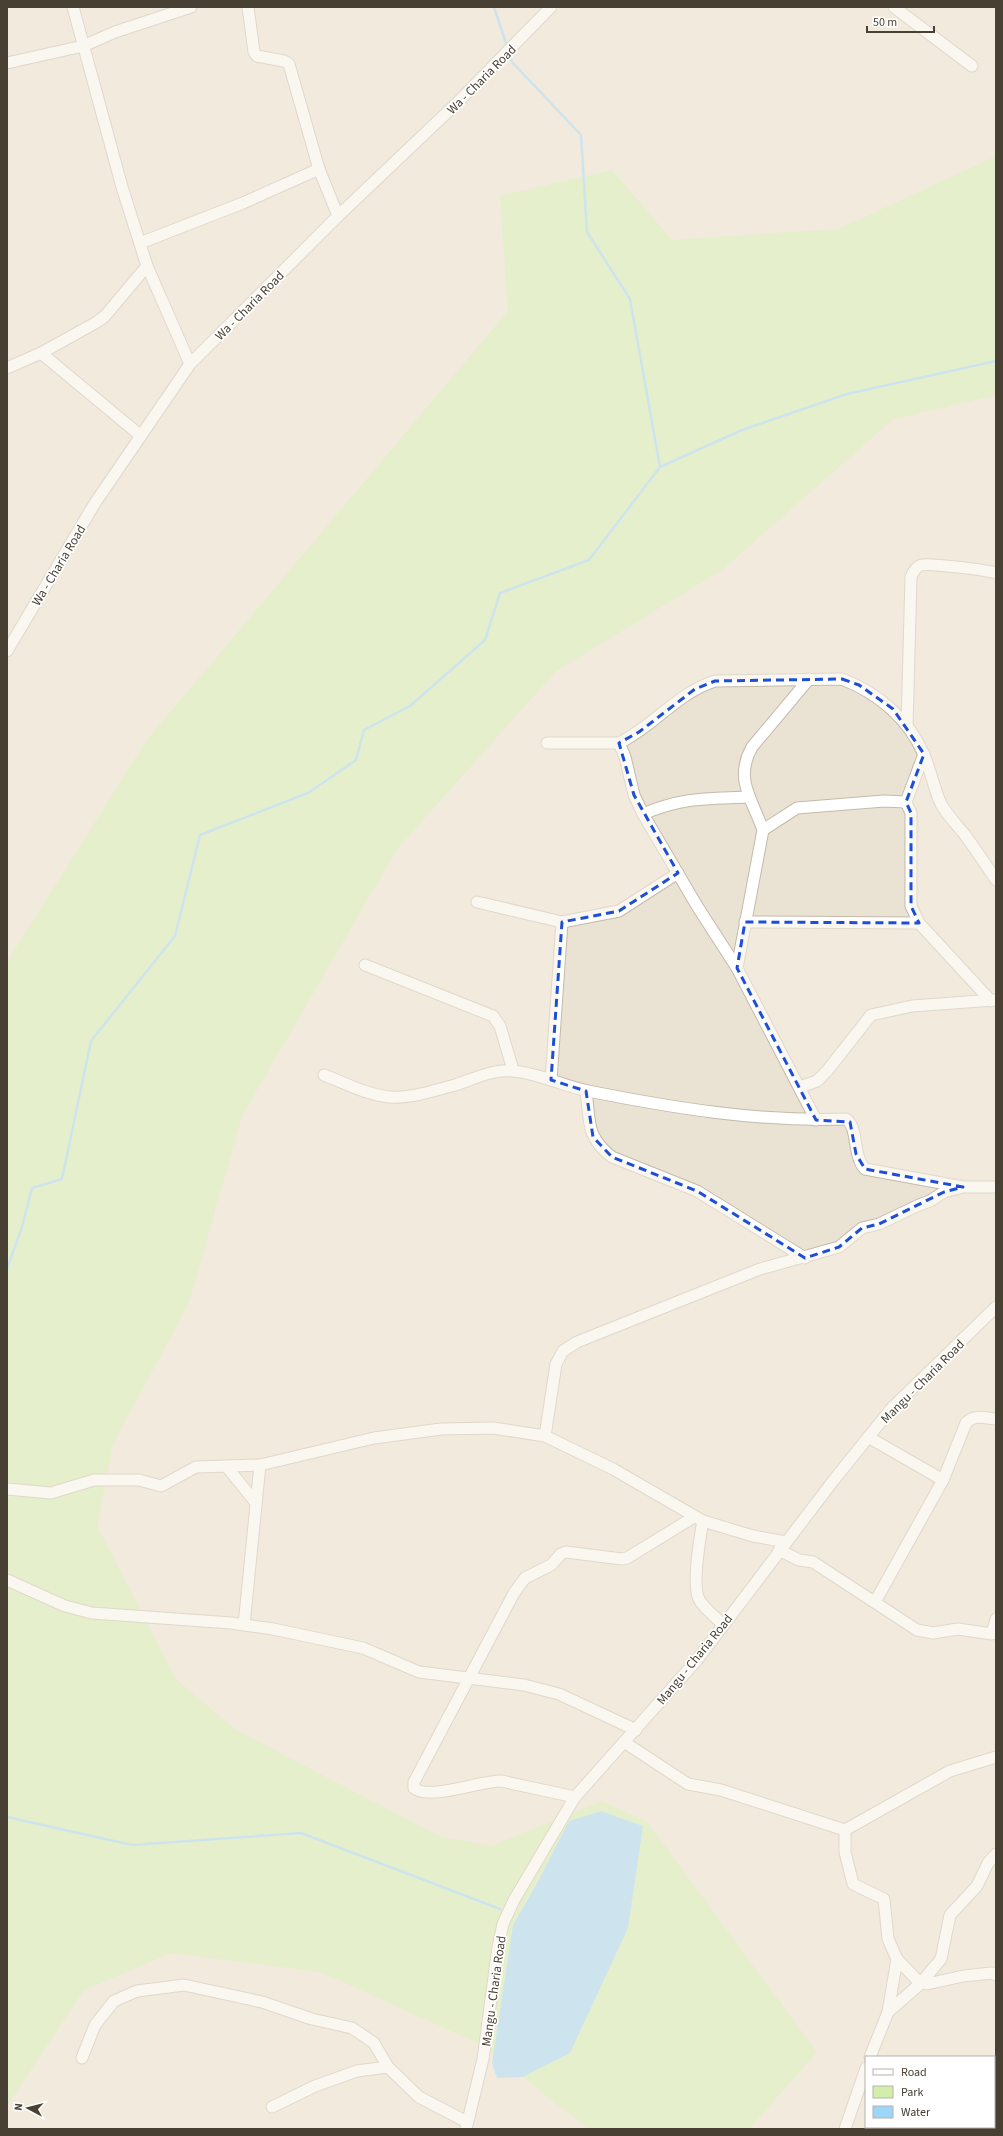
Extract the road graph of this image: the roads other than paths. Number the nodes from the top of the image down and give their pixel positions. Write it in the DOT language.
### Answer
graph roads {
  1 [pos="73,7"];
  2 [pos="192,7"];
  3 [pos="248,7"];
  4 [pos="551,7"];
  5 [pos="894,7"];
  6 [pos="83,46"];
  7 [pos="7,64"];
  8 [pos="972,66"];
  9 [pos="319,169"];
  10 [pos="338,216"];
  11 [pos="140,243"];
  12 [pos="147,266"];
  13 [pos="41,353"];
  14 [pos="190,364"];
  15 [pos="7,368"];
  16 [pos="141,436"];
  17 [pos="996,573"];
  18 [pos="7,651"];
  19 [pos="809,679"];
  20 [pos="907,726"];
  21 [pos="547,743"];
  22 [pos="620,743"];
  23 [pos="924,754"];
  24 [pos="748,797"];
  25 [pos="906,802"];
  26 [pos="643,814"];
  27 [pos="762,830"];
  28 [pos="678,872"];
  29 [pos="996,880"];
  30 [pos="477,902"];
  31 [pos="562,922"];
  32 [pos="745,922"];
  33 [pos="919,923"];
  34 [pos="365,965"];
  35 [pos="736,968"];
  36 [pos="993,1000"];
  37 [pos="512,1070"];
  38 [pos="324,1075"];
  39 [pos="551,1080"];
  40 [pos="800,1087"];
  41 [pos="586,1091"];
  42 [pos="816,1120"];
  43 [pos="963,1187"];
  44 [pos="996,1187"];
  45 [pos="805,1258"];
  46 [pos="996,1307"];
  47 [pos="996,1419"];
  48 [pos="545,1436"];
  49 [pos="868,1437"];
  50 [pos="260,1465"];
  51 [pos="227,1467"];
  52 [pos="942,1480"];
  53 [pos="7,1489"];
  54 [pos="256,1503"];
  55 [pos="699,1519"];
  56 [pos="783,1546"];
  57 [pos="7,1580"];
  58 [pos="875,1602"];
  59 [pos="996,1619"];
  60 [pos="244,1625"];
  61 [pos="724,1625"];
  62 [pos="470,1678"];
  63 [pos="636,1730"];
  64 [pos="624,1742"];
  65 [pos="996,1758"];
  66 [pos="576,1798"];
  67 [pos="844,1830"];
  68 [pos="996,1854"];
  69 [pos="897,1959"];
  70 [pos="996,1975"];
  71 [pos="921,1983"];
  72 [pos="888,2012"];
  73 [pos="870,2056"];
  74 [pos="82,2058"];
  75 [pos="388,2067"];
  76 [pos="865,2071"];
  77 [pos="272,2107"];
  78 [pos="467,2126"];
  79 [pos="845,2129"];
  1 -- 6 [label="street"];
  2 -- 6 [label="street"];
  3 -- 9 [label="street"];
  4 -- 10 [label="street, Wa - Charia Road"];
  5 -- 8 [label="street"];
  6 -- 7 [label="street"];
  6 -- 11 [label="street"];
  9 -- 10 [label="street"];
  9 -- 11 [label="street"];
  10 -- 14 [label="street, Wa - Charia Road"];
  11 -- 12 [label="street"];
  12 -- 13 [label="street"];
  12 -- 14 [label="street"];
  13 -- 15 [label="street"];
  13 -- 16 [label="street"];
  14 -- 16 [label="street, Wa - Charia Road"];
  16 -- 18 [label="street, Wa - Charia Road"];
  17 -- 20 [label="street"];
  19 -- 20 [label="street"];
  19 -- 22 [label="street"];
  19 -- 24 [label="street"];
  20 -- 23 [label="street"];
  21 -- 22 [label="street"];
  22 -- 26 [label="street"];
  23 -- 25 [label="street"];
  23 -- 29 [label="street"];
  24 -- 26 [label="street"];
  24 -- 27 [label="street"];
  25 -- 27 [label="street"];
  25 -- 33 [label="street"];
  26 -- 28 [label="street"];
  27 -- 32 [label="street"];
  28 -- 31 [label="street"];
  28 -- 35 [label="street"];
  30 -- 31 [label="street"];
  31 -- 39 [label="street"];
  32 -- 33 [label="street"];
  32 -- 35 [label="street"];
  33 -- 36 [label="street"];
  34 -- 37 [label="street"];
  35 -- 40 [label="street"];
  36 -- 40 [label="street"];
  37 -- 38 [label="street"];
  37 -- 39 [label="street"];
  39 -- 41 [label="street"];
  40 -- 42 [label="street"];
  41 -- 42 [label="street"];
  41 -- 45 [label="street"];
  42 -- 43 [label="street"];
  43 -- 44 [label="street"];
  43 -- 45 [label="street"];
  45 -- 48 [label="street"];
  46 -- 49 [label="street, Mangu - Charia Road"];
  47 -- 52 [label="street"];
  48 -- 50 [label="street"];
  48 -- 55 [label="street"];
  49 -- 52 [label="street"];
  49 -- 56 [label="street, Mangu - Charia Road"];
  50 -- 51 [label="street"];
  50 -- 54 [label="street"];
  51 -- 53 [label="street"];
  51 -- 54 [label="street"];
  52 -- 58 [label="street"];
  54 -- 60 [label="street"];
  55 -- 56 [label="street"];
  55 -- 61 [label="street"];
  55 -- 62 [label="street"];
  56 -- 58 [label="street"];
  56 -- 61 [label="street, Mangu - Charia Road"];
  57 -- 60 [label="street"];
  58 -- 59 [label="street"];
  60 -- 62 [label="street"];
  61 -- 63 [label="street, Mangu - Charia Road"];
  62 -- 63 [label="street"];
  62 -- 66 [label="street"];
  63 -- 64 [label="street, Mangu - Charia Road"];
  64 -- 66 [label="street, Mangu - Charia Road"];
  64 -- 67 [label="street"];
  65 -- 67 [label="street"];
  66 -- 78 [label="street, Mangu - Charia Road"];
  67 -- 69 [label="street"];
  68 -- 71 [label="street"];
  69 -- 71 [label="street"];
  69 -- 72 [label="street"];
  70 -- 71 [label="street"];
  71 -- 72 [label="street"];
  72 -- 73 [label="street"];
  74 -- 75 [label="street"];
  75 -- 77 [label="street"];
  75 -- 78 [label="street"];
  76 -- 79 [label="street"];
}
